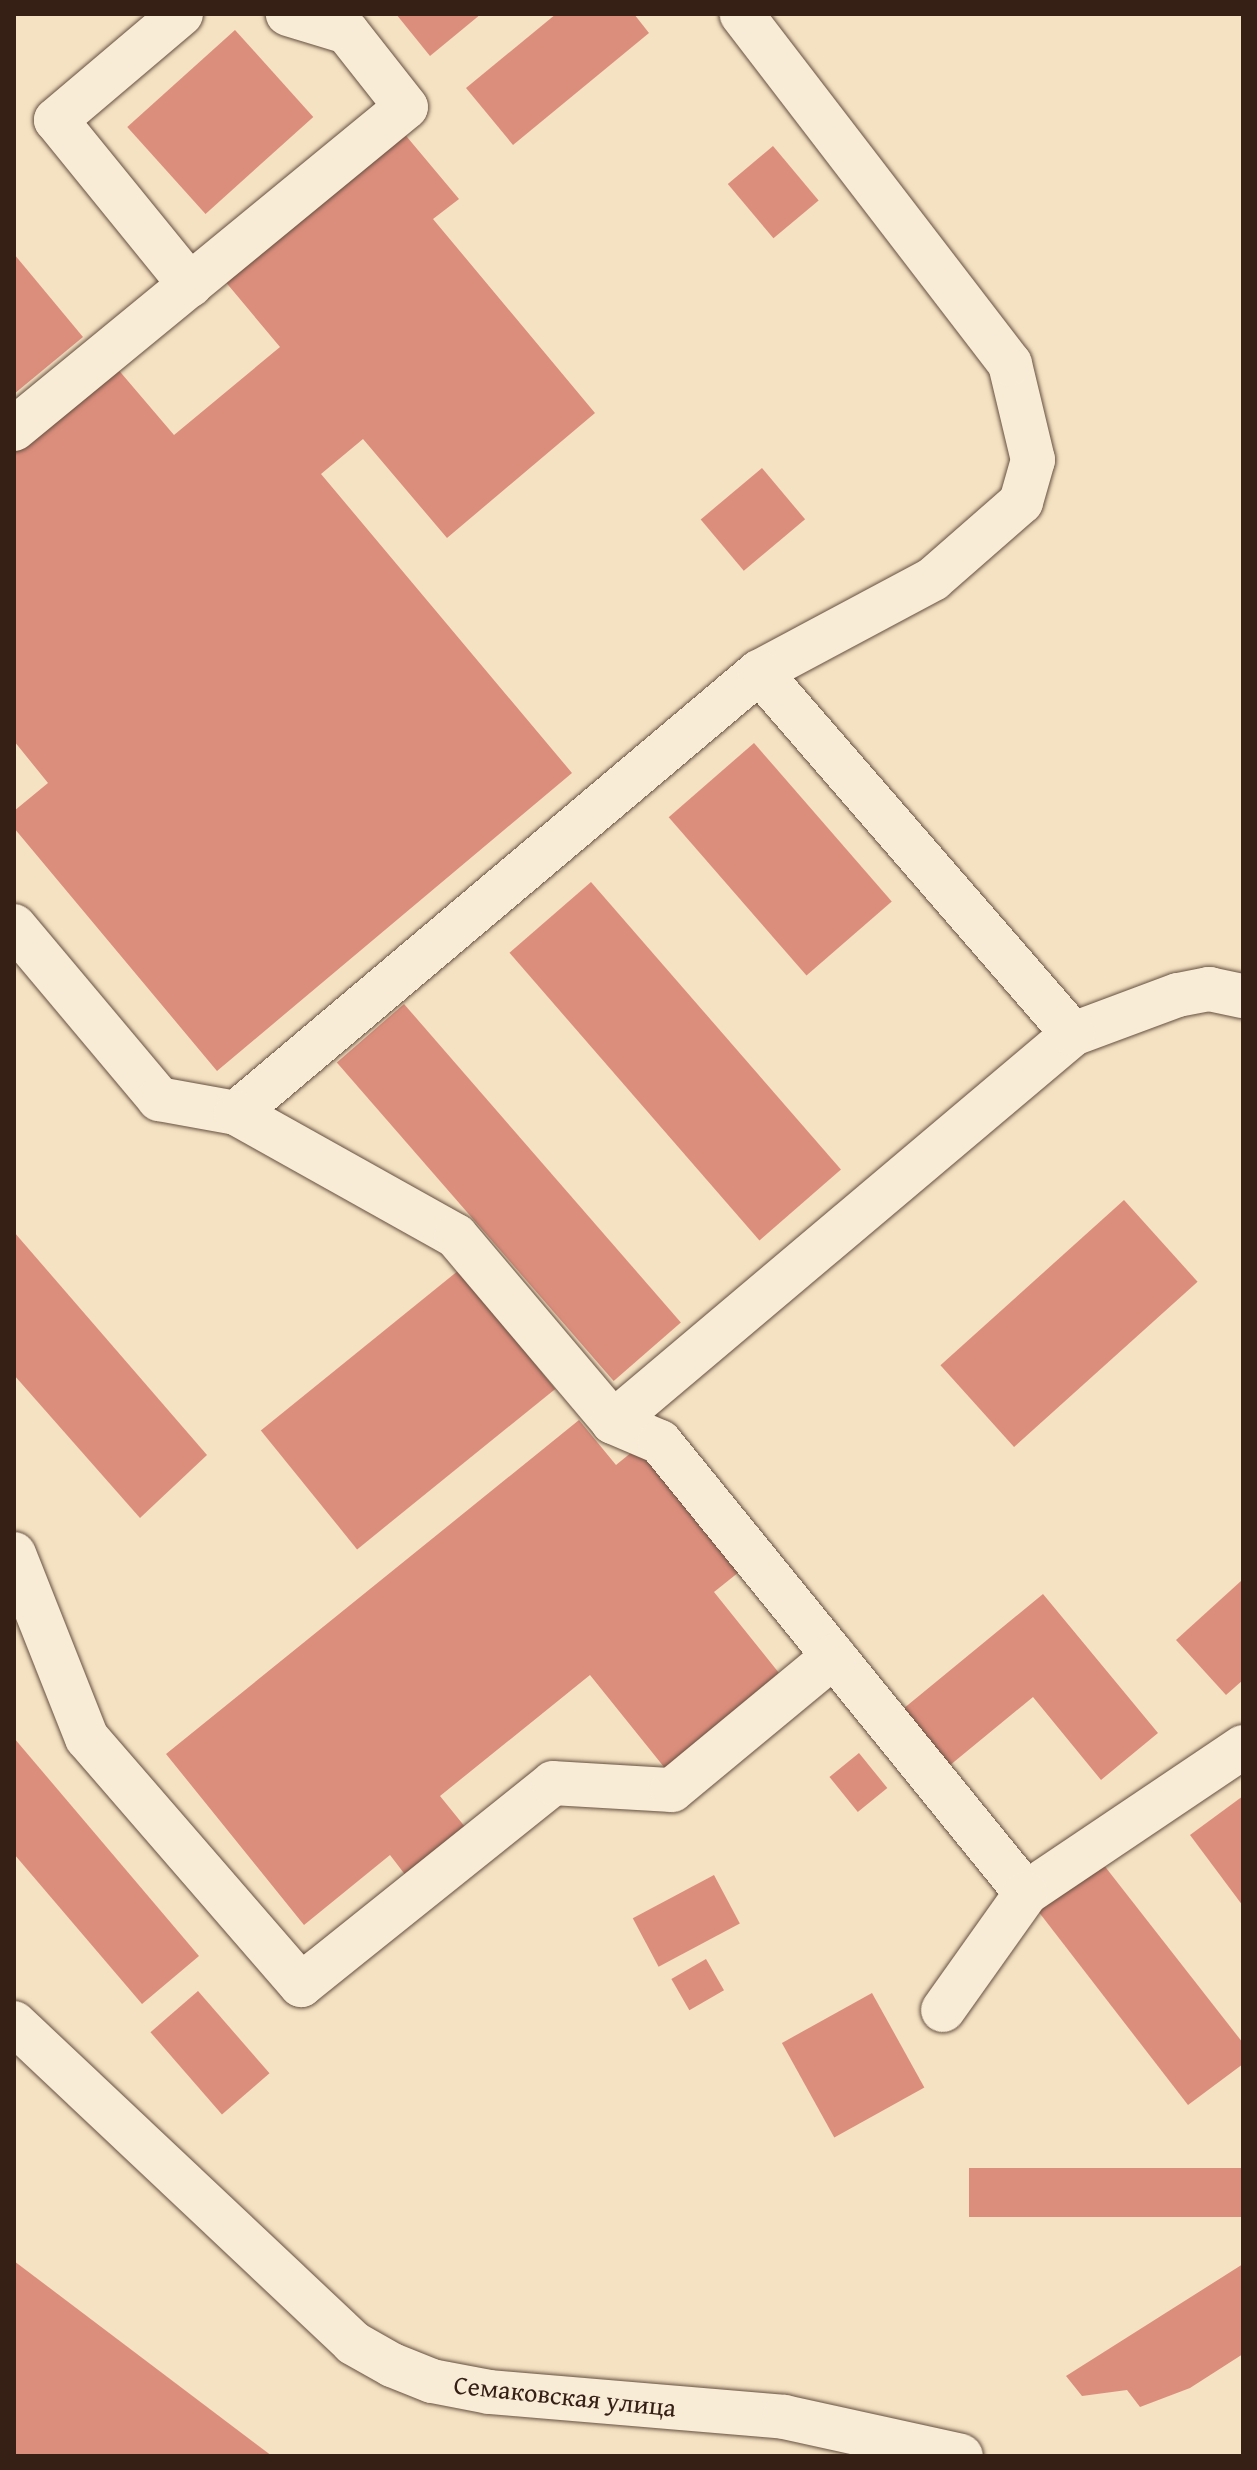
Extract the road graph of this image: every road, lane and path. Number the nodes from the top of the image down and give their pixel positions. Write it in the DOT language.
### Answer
graph roads {
  1 [pos="181,14"];
  2 [pos="288,14"];
  3 [pos="741,14"];
  4 [pos="190,285"];
  5 [pos="14,429"];
  6 [pos="759,672"];
  7 [pos="18,938"];
  8 [pos="1243,996"];
  9 [pos="1073,1034"];
  10 [pos="236,1113"];
  11 [pos="613,1422"];
  12 [pos="14,1554"];
  13 [pos="834,1656"];
  14 [pos="1243,1747"];
  15 [pos="1026,1893"];
  16 [pos="943,2010"];
  17 [pos="14,2023"];
  18 [pos="961,2456"];
  1 -- 4 [label="street"];
  2 -- 4 [label="street"];
  3 -- 6 [label="street"];
  4 -- 5 [label="street"];
  6 -- 9 [label="street"];
  6 -- 10 [label="street"];
  7 -- 10 [label="street"];
  8 -- 9 [label="street"];
  9 -- 11 [label="street"];
  10 -- 11 [label="street"];
  11 -- 13 [label="street"];
  12 -- 13 [label="street"];
  13 -- 15 [label="street"];
  14 -- 15 [label="street"];
  15 -- 16 [label="street"];
  17 -- 18 [label="street, Семаковская улица"];
}
